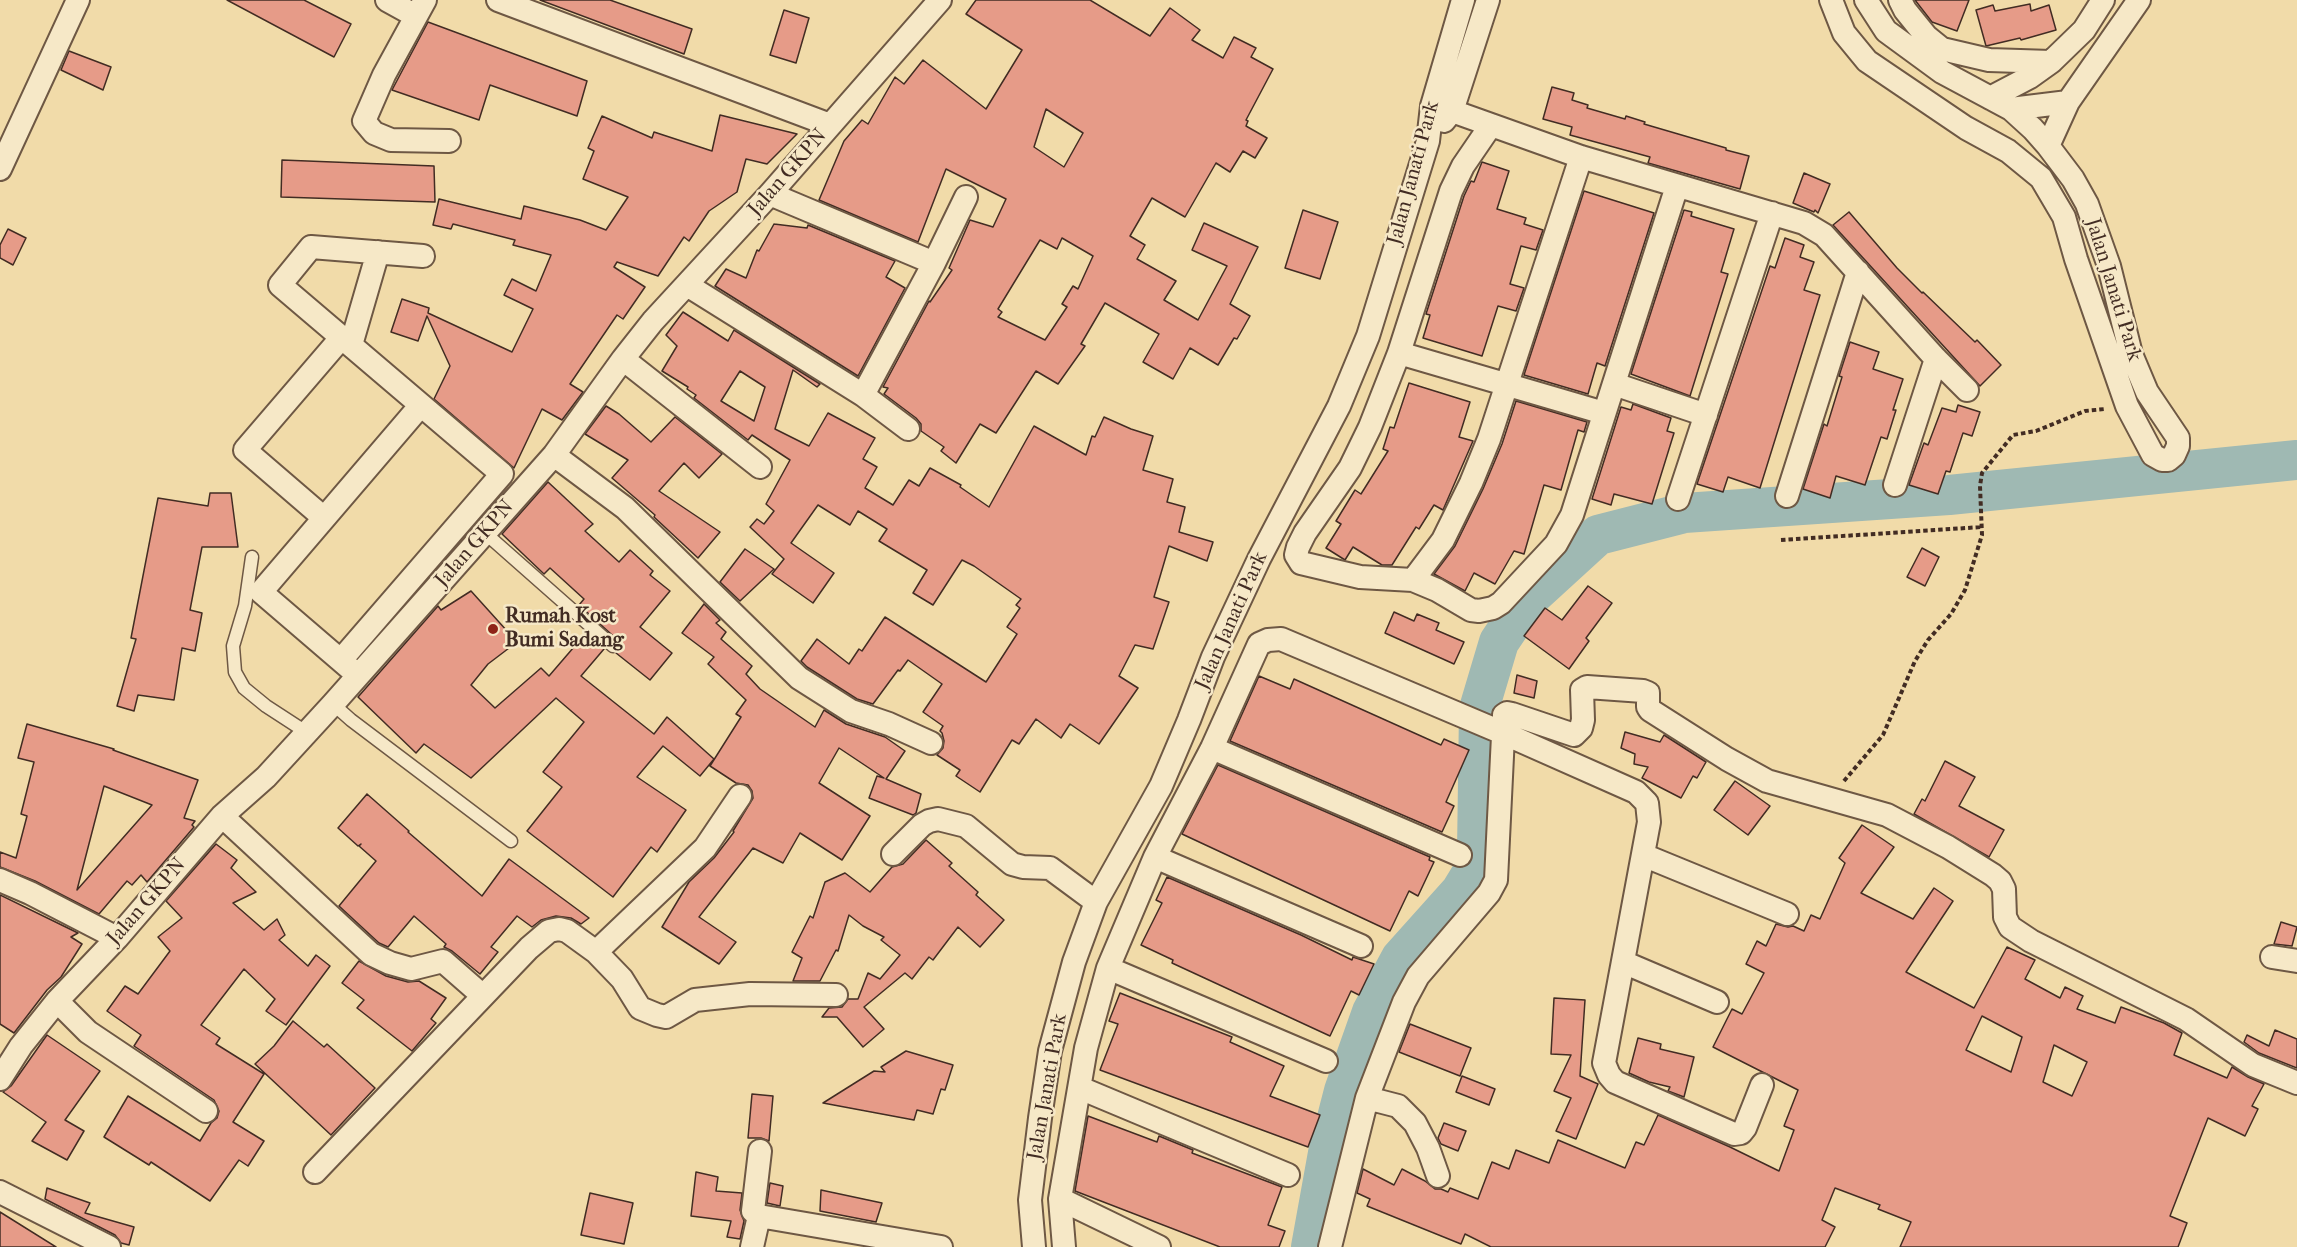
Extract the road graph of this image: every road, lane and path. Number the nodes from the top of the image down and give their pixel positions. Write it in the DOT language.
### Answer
graph roads {
  1 [pos="78,0"];
  2 [pos="387,0"];
  3 [pos="498,0"];
  4 [pos="940,0"];
  5 [pos="1463,0"];
  6 [pos="1488,0"];
  7 [pos="1831,0"];
  8 [pos="1866,0"];
  9 [pos="1900,0"];
  10 [pos="2103,0"];
  11 [pos="2139,0"];
  12 [pos="421,8"];
  13 [pos="2050,62"];
  14 [pos="1942,72"];
  15 [pos="1990,98"];
  16 [pos="2068,102"];
  17 [pos="1927,103"];
  18 [pos="1442,108"];
  19 [pos="2011,109"];
  20 [pos="830,125"];
  21 [pos="1491,125"];
  22 [pos="448,141"];
  23 [pos="2048,146"];
  24 [pos="1581,157"];
  25 [pos="0,169"];
  26 [pos="1677,186"];
  27 [pos="770,194"];
  28 [pos="966,197"];
  29 [pos="1772,213"];
  30 [pos="2101,247"];
  31 [pos="378,252"];
  32 [pos="423,256"];
  33 [pos="2076,260"];
  34 [pos="934,263"];
  35 [pos="1858,272"];
  36 [pos="687,285"];
  37 [pos="346,341"];
  38 [pos="1399,353"];
  39 [pos="623,359"];
  40 [pos="1936,359"];
  41 [pos="1614,384"];
  42 [pos="1507,386"];
  43 [pos="1967,390"];
  44 [pos="863,395"];
  45 [pos="421,405"];
  46 [pos="2127,406"];
  47 [pos="1604,413"];
  48 [pos="1706,415"];
  49 [pos="908,429"];
  50 [pos="554,455"];
  51 [pos="760,467"];
  52 [pos="1894,484"];
  53 [pos="1787,496"];
  54 [pos="1678,499"];
  55 [pos="324,518"];
  56 [pos="1982,527"];
  57 [pos="485,533"];
  58 [pos="1781,540"];
  59 [pos="252,557"];
  60 [pos="1413,580"];
  61 [pos="613,646"];
  62 [pos="341,660"];
  63 [pos="358,675"];
  64 [pos="333,704"];
  65 [pos="1499,731"];
  66 [pos="306,732"];
  67 [pos="932,743"];
  68 [pos="1212,748"];
  69 [pos="740,796"];
  70 [pos="1830,798"];
  71 [pos="222,816"];
  72 [pos="511,841"];
  73 [pos="893,854"];
  74 [pos="1460,855"];
  75 [pos="1643,855"];
  76 [pos="1155,857"];
  77 [pos="0,880"];
  78 [pos="1096,902"];
  79 [pos="1787,914"];
  80 [pos="117,938"];
  81 [pos="1361,946"];
  82 [pos="596,952"];
  83 [pos="2272,957"];
  84 [pos="2297,961"];
  85 [pos="1623,962"];
  86 [pos="1108,968"];
  87 [pos="836,994"];
  88 [pos="483,996"];
  89 [pos="57,1001"];
  90 [pos="1717,1002"];
  91 [pos="1326,1061"];
  92 [pos="0,1079"];
  93 [pos="2297,1083"];
  94 [pos="1762,1085"];
  95 [pos="1080,1088"];
  96 [pos="1366,1098"];
  97 [pos="206,1111"];
  98 [pos="760,1151"];
  99 [pos="315,1172"];
  100 [pos="1288,1175"];
  101 [pos="1438,1176"];
  102 [pos="0,1192"];
  103 [pos="1060,1200"];
  104 [pos="759,1216"];
  105 [pos="109,1247"];
  106 [pos="752,1247"];
  107 [pos="941,1247"];
  108 [pos="1034,1247"];
  109 [pos="1064,1247"];
  110 [pos="1159,1247"];
  111 [pos="1330,1247"];
  1 -- 25 [label="street"];
  2 -- 12 [label="street"];
  3 -- 20 [label="street"];
  4 -- 20 [label="street, Jalan GKPN"];
  5 -- 18 [label="street, Jalan Janati Park"];
  6 -- 18 [label="street"];
  7 -- 17 [label="street"];
  8 -- 14 [label="street, Jalan Janati Park"];
  9 -- 13 [label="street"];
  10 -- 13 [label="street"];
  11 -- 16 [label="street"];
  12 -- 22 [label="street"];
  13 -- 15 [label="street"];
  14 -- 15 [label="street, Jalan Janati Park"];
  14 -- 17 [label="street"];
  15 -- 19 [label="street, Jalan Janati Park"];
  16 -- 19 [label="street"];
  16 -- 23 [label="street"];
  17 -- 33 [label="street"];
  18 -- 21 [label="street"];
  18 -- 78 [label="street, Jalan Janati Park"];
  19 -- 23 [label="street, Jalan Janati Park"];
  20 -- 27 [label="street, Jalan GKPN"];
  21 -- 24 [label="street"];
  21 -- 38 [label="street"];
  23 -- 30 [label="street, Jalan Janati Park"];
  24 -- 26 [label="street"];
  24 -- 42 [label="street"];
  26 -- 29 [label="street"];
  26 -- 41 [label="street"];
  27 -- 34 [label="street"];
  27 -- 36 [label="street, Jalan GKPN"];
  28 -- 34 [label="street"];
  29 -- 35 [label="street"];
  29 -- 48 [label="street"];
  30 -- 33 [label="street"];
  30 -- 46 [label="street, Jalan Janati Park"];
  31 -- 32 [label="street"];
  31 -- 37 [label="street"];
  31 -- 37 [label="street"];
  33 -- 46 [label="street"];
  34 -- 44 [label="street"];
  35 -- 40 [label="street"];
  35 -- 53 [label="street"];
  36 -- 39 [label="street, Jalan GKPN"];
  36 -- 44 [label="street"];
  37 -- 45 [label="street"];
  37 -- 55 [label="street"];
  38 -- 42 [label="street"];
  38 -- 60 [label="street"];
  39 -- 50 [label="street, Jalan GKPN"];
  39 -- 51 [label="street"];
  40 -- 43 [label="street"];
  40 -- 52 [label="street"];
  41 -- 47 [label="street"];
  41 -- 48 [label="street"];
  42 -- 47 [label="street"];
  42 -- 60 [label="street"];
  44 -- 49 [label="street"];
  45 -- 55 [label="street"];
  45 -- 62 [label="street"];
  46 -- 56 [label="path"];
  47 -- 60 [label="street"];
  48 -- 54 [label="street"];
  50 -- 57 [label="street, Jalan GKPN"];
  50 -- 67 [label="street"];
  55 -- 62 [label="street"];
  56 -- 58 [label="path"];
  56 -- 70 [label="path"];
  57 -- 61 [label="lane"];
  57 -- 63 [label="street, Jalan GKPN"];
  59 -- 66 [label="lane"];
  62 -- 63 [label="street"];
  63 -- 64 [label="street, Jalan GKPN"];
  64 -- 66 [label="street, Jalan GKPN"];
  64 -- 72 [label="lane"];
  65 -- 68 [label="street"];
  65 -- 70 [label="street"];
  65 -- 75 [label="street"];
  65 -- 96 [label="street"];
  66 -- 71 [label="street, Jalan GKPN"];
  68 -- 74 [label="street"];
  68 -- 76 [label="street"];
  69 -- 82 [label="street"];
  70 -- 93 [label="street"];
  71 -- 80 [label="street, Jalan GKPN"];
  71 -- 88 [label="street"];
  73 -- 78 [label="street"];
  75 -- 79 [label="street"];
  75 -- 85 [label="street"];
  76 -- 81 [label="street"];
  76 -- 86 [label="street"];
  77 -- 80 [label="street"];
  78 -- 108 [label="street, Jalan Janati Park"];
  80 -- 89 [label="street, Jalan GKPN"];
  82 -- 87 [label="street"];
  82 -- 88 [label="street"];
  83 -- 84 [label="street"];
  85 -- 90 [label="street"];
  85 -- 94 [label="street"];
  86 -- 91 [label="street"];
  86 -- 95 [label="street"];
  88 -- 99 [label="street"];
  89 -- 92 [label="street, Jalan GKPN"];
  89 -- 97 [label="street"];
  95 -- 100 [label="street"];
  95 -- 103 [label="street"];
  96 -- 101 [label="street"];
  96 -- 111 [label="street"];
  98 -- 104 [label="street"];
  102 -- 105 [label="street"];
  103 -- 109 [label="street"];
  103 -- 110 [label="street"];
  104 -- 106 [label="street"];
  104 -- 107 [label="street"];
}
